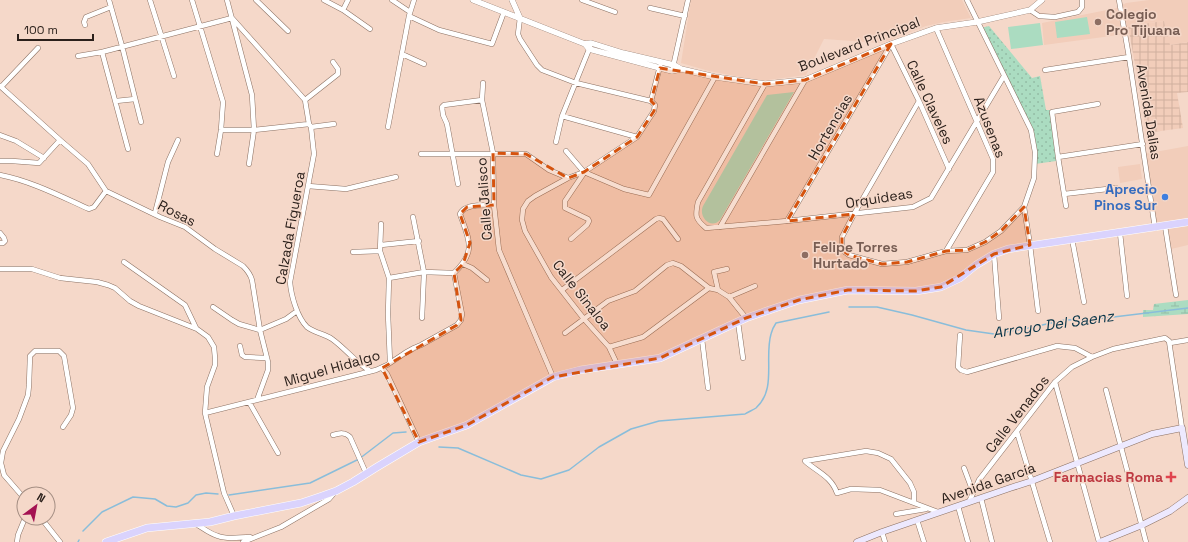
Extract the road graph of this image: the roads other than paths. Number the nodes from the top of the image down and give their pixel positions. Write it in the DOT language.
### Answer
graph roads {
  1 [pos="109,0"];
  2 [pos="150,0"];
  3 [pos="192,0"];
  4 [pos="227,0"];
  5 [pos="256,0"];
  6 [pos="324,0"];
  7 [pos="348,0"];
  8 [pos="392,0"];
  9 [pos="414,0"];
  10 [pos="473,0"];
  11 [pos="512,0"];
  12 [pos="582,0"];
  13 [pos="688,0"];
  14 [pos="966,0"];
  15 [pos="1042,0"];
  16 [pos="1082,0"];
  17 [pos="1119,0"];
  18 [pos="111,7"];
  19 [pos="650,8"];
  20 [pos="343,10"];
  21 [pos="1030,10"];
  22 [pos="504,12"];
  23 [pos="615,12"];
  24 [pos="409,14"];
  25 [pos="685,16"];
  26 [pos="232,18"];
  27 [pos="520,18"];
  28 [pos="977,22"];
  29 [pos="85,25"];
  30 [pos="200,26"];
  31 [pos="936,28"];
  32 [pos="370,29"];
  33 [pos="288,31"];
  34 [pos="161,36"];
  35 [pos="891,44"];
  36 [pos="589,45"];
  37 [pos="122,46"];
  38 [pos="38,48"];
  39 [pos="102,52"];
  40 [pos="402,54"];
  41 [pos="78,56"];
  42 [pos="1129,56"];
  43 [pos="333,62"];
  44 [pos="424,64"];
  45 [pos="660,66"];
  46 [pos="673,68"];
  47 [pos="1045,70"];
  48 [pos="174,76"];
  49 [pos="715,76"];
  50 [pos="1004,76"];
  51 [pos="806,80"];
  52 [pos="483,82"];
  53 [pos="576,83"];
  54 [pos="765,84"];
  55 [pos="1,86"];
  56 [pos="135,98"];
  57 [pos="305,100"];
  58 [pos="482,100"];
  59 [pos="116,101"];
  60 [pos="651,101"];
  61 [pos="919,101"];
  62 [pos="1098,104"];
  63 [pos="562,116"];
  64 [pos="977,120"];
  65 [pos="141,122"];
  66 [pos="334,124"];
  67 [pos="310,125"];
  68 [pos="388,127"];
  69 [pos="221,130"];
  70 [pos="254,130"];
  71 [pos="0,135"];
  72 [pos="637,137"];
  73 [pos="60,140"];
  74 [pos="178,140"];
  75 [pos="556,142"];
  76 [pos="1142,144"];
  77 [pos="128,149"];
  78 [pos="566,150"];
  79 [pos="492,153"];
  80 [pos="217,154"];
  81 [pos="421,154"];
  82 [pos="452,154"];
  83 [pos="1058,157"];
  84 [pos="44,158"];
  85 [pos="0,161"];
  86 [pos="249,164"];
  87 [pos="948,169"];
  88 [pos="584,172"];
  89 [pos="0,174"];
  90 [pos="396,177"];
  91 [pos="568,178"];
  92 [pos="458,184"];
  93 [pos="308,186"];
  94 [pos="1116,188"];
  95 [pos="106,191"];
  96 [pos="1064,194"];
  97 [pos="494,206"];
  98 [pos="1066,206"];
  99 [pos="1024,207"];
  100 [pos="155,213"];
  101 [pos="854,214"];
  102 [pos="414,217"];
  103 [pos="787,221"];
  104 [pos="1188,222"];
  105 [pos="381,224"];
  106 [pos="1165,226"];
  107 [pos="720,227"];
  108 [pos="1155,228"];
  109 [pos="0,233"];
  110 [pos="1120,233"];
  111 [pos="678,238"];
  112 [pos="571,239"];
  113 [pos="1072,239"];
  114 [pos="419,241"];
  115 [pos="0,243"];
  116 [pos="381,245"];
  117 [pos="1030,245"];
  118 [pos="380,251"];
  119 [pos="946,251"];
  120 [pos="353,252"];
  121 [pos="994,254"];
  122 [pos="124,262"];
  123 [pos="463,264"];
  124 [pos="727,268"];
  125 [pos="0,270"];
  126 [pos="424,272"];
  127 [pos="454,273"];
  128 [pos="389,278"];
  129 [pos="487,280"];
  130 [pos="755,286"];
  131 [pos="709,288"];
  132 [pos="562,290"];
  133 [pos="718,290"];
  134 [pos="1176,295"];
  135 [pos="1127,296"];
  136 [pos="729,297"];
  137 [pos="1084,302"];
  138 [pos="213,307"];
  139 [pos="297,311"];
  140 [pos="1038,311"];
  141 [pos="422,318"];
  142 [pos="746,318"];
  143 [pos="999,318"];
  144 [pos="584,319"];
  145 [pos="738,322"];
  146 [pos="197,329"];
  147 [pos="260,330"];
  148 [pos="565,333"];
  149 [pos="960,335"];
  150 [pos="702,339"];
  151 [pos="1188,340"];
  152 [pos="1168,341"];
  153 [pos="240,346"];
  154 [pos="609,347"];
  155 [pos="1092,357"];
  156 [pos="267,358"];
  157 [pos="743,358"];
  158 [pos="390,362"];
  159 [pos="617,364"];
  160 [pos="382,368"];
  161 [pos="370,371"];
  162 [pos="553,377"];
  163 [pos="1055,382"];
  164 [pos="708,388"];
  165 [pos="1106,390"];
  166 [pos="257,400"];
  167 [pos="249,402"];
  168 [pos="205,413"];
  169 [pos="62,427"];
  170 [pos="1182,428"];
  171 [pos="1017,432"];
  172 [pos="333,435"];
  173 [pos="419,442"];
  174 [pos="1121,447"];
  175 [pos="278,453"];
  176 [pos="1077,464"];
  177 [pos="1188,465"];
  178 [pos="964,468"];
  179 [pos="366,473"];
  180 [pos="1032,481"];
  181 [pos="16,489"];
  182 [pos="336,491"];
  183 [pos="973,492"];
  184 [pos="981,498"];
  185 [pos="1188,498"];
  186 [pos="914,502"];
  187 [pos="969,502"];
  188 [pos="958,506"];
  189 [pos="927,508"];
  190 [pos="938,512"];
  191 [pos="896,514"];
  192 [pos="234,516"];
  193 [pos="917,520"];
  194 [pos="196,524"];
  195 [pos="1142,525"];
  196 [pos="22,526"];
  197 [pos="47,526"];
  198 [pos="882,532"];
  199 [pos="255,537"];
  200 [pos="17,542"];
  201 [pos="60,542"];
  202 [pos="106,542"];
  203 [pos="243,542"];
  204 [pos="857,542"];
  205 [pos="885,542"];
  206 [pos="924,542"];
  207 [pos="968,542"];
  208 [pos="992,542"];
  209 [pos="1050,542"];
  210 [pos="1100,542"];
  211 [pos="1146,542"];
  1 -- 18 [label="street"];
  2 -- 34 [label="street"];
  3 -- 30 [label="street"];
  4 -- 26 [label="street"];
  5 -- 33 [label="street"];
  6 -- 20 [label="street"];
  7 -- 20 [label="street"];
  8 -- 24 [label="street"];
  9 -- 24 [label="street"];
  10 -- 22 [label="street, Boulevard Principal"];
  11 -- 27 [label="street"];
  12 -- 23 [label="street"];
  13 -- 25 [label="street"];
  14 -- 28 [label="street"];
  15 -- 21 [label="street, Boulevard Principal"];
  16 -- 21 [label="street"];
  17 -- 42 [label="street, Avenida Dalias"];
  18 -- 29 [label="street"];
  18 -- 37 [label="street"];
  19 -- 25 [label="street"];
  20 -- 32 [label="street"];
  21 -- 28 [label="street, Boulevard Principal"];
  22 -- 24 [label="street"];
  22 -- 27 [label="street, Boulevard Principal"];
  24 -- 40 [label="street"];
  25 -- 46 [label="street"];
  26 -- 30 [label="street"];
  26 -- 57 [label="street"];
  26 -- 70 [label="street"];
  27 -- 36 [label="street, Boulevard Principal"];
  27 -- 53 [label="street"];
  28 -- 31 [label="street, Boulevard Principal"];
  28 -- 50 [label="street"];
  30 -- 34 [label="street"];
  30 -- 69 [label="street"];
  31 -- 35 [label="street, Boulevard Principal"];
  31 -- 64 [label="street, Azusenas"];
  34 -- 37 [label="street"];
  34 -- 48 [label="street"];
  35 -- 51 [label="street, Boulevard Principal"];
  35 -- 61 [label="street, Calle Claveles"];
  35 -- 103 [label="street, Hortencias"];
  36 -- 45 [label="street, Boulevard Principal"];
  36 -- 53 [label="street"];
  37 -- 39 [label="street"];
  37 -- 56 [label="street"];
  38 -- 55 [label="street"];
  39 -- 41 [label="street"];
  39 -- 59 [label="street"];
  40 -- 44 [label="street"];
  40 -- 68 [label="street"];
  42 -- 47 [label="street"];
  42 -- 76 [label="street, Avenida Dalias"];
  43 -- 57 [label="street"];
  45 -- 46 [label="street, Boulevard Principal"];
  45 -- 60 [label="street"];
  46 -- 49 [label="street, Boulevard Principal"];
  49 -- 54 [label="street, Boulevard Principal"];
  49 -- 88 [label="street"];
  50 -- 64 [label="street, Orquideas"];
  50 -- 99 [label="street"];
  51 -- 54 [label="street, Boulevard Principal"];
  51 -- 107 [label="street"];
  52 -- 58 [label="street, Calle Jalisco"];
  53 -- 60 [label="street"];
  53 -- 63 [label="street"];
  54 -- 107 [label="street, Orquideas"];
  55 -- 73 [label="street"];
  56 -- 59 [label="street"];
  56 -- 65 [label="street"];
  57 -- 67 [label="street, Calzada Figueroa"];
  58 -- 79 [label="street, Calle Jalisco"];
  58 -- 82 [label="street"];
  59 -- 77 [label="street"];
  60 -- 72 [label="street"];
  61 -- 87 [label="street, Calle Claveles"];
  61 -- 101 [label="street"];
  62 -- 83 [label="street"];
  63 -- 72 [label="street"];
  63 -- 75 [label="street"];
  64 -- 87 [label="street, Orquideas"];
  64 -- 119 [label="street, Azusenas"];
  66 -- 67 [label="street"];
  67 -- 70 [label="street"];
  67 -- 93 [label="street, Calzada Figueroa"];
  69 -- 70 [label="street"];
  69 -- 80 [label="street"];
  70 -- 86 [label="street"];
  71 -- 84 [label="street"];
  72 -- 88 [label="street, Calle Sinaloa"];
  73 -- 84 [label="street"];
  73 -- 95 [label="street"];
  74 -- 100 [label="street"];
  76 -- 83 [label="street"];
  76 -- 108 [label="street, Avenida Dalias"];
  78 -- 88 [label="street"];
  79 -- 82 [label="street"];
  79 -- 91 [label="street"];
  79 -- 97 [label="street, Calle Jalisco"];
  81 -- 82 [label="street"];
  82 -- 92 [label="street"];
  83 -- 96 [label="street"];
  84 -- 85 [label="street"];
  87 -- 101 [label="street, Orquideas"];
  88 -- 91 [label="street, Calle Sinaloa"];
  88 -- 112 [label="street"];
  89 -- 95 [label="street"];
  90 -- 93 [label="street"];
  91 -- 132 [label="street, Calle Sinaloa"];
  93 -- 139 [label="street, Calzada Figueroa"];
  94 -- 96 [label="street"];
  95 -- 100 [label="street, Rosas"];
  96 -- 98 [label="street"];
  97 -- 123 [label="street"];
  97 -- 162 [label="street, Calle Jalisco"];
  99 -- 117 [label="street"];
  99 -- 119 [label="street"];
  100 -- 147 [label="street, Rosas"];
  101 -- 103 [label="street, Orquideas"];
  101 -- 119 [label="street"];
  102 -- 114 [label="street"];
  103 -- 107 [label="street, Orquideas"];
  104 -- 106 [label="main road"];
  105 -- 116 [label="street"];
  106 -- 108 [label="main road"];
  106 -- 134 [label="street"];
  108 -- 110 [label="main road"];
  109 -- 115 [label="street"];
  110 -- 113 [label="main road"];
  110 -- 135 [label="street"];
  111 -- 132 [label="street"];
  113 -- 117 [label="main road"];
  113 -- 137 [label="street"];
  114 -- 116 [label="street"];
  114 -- 126 [label="street"];
  116 -- 118 [label="street"];
  117 -- 121 [label="main road"];
  117 -- 140 [label="street"];
  118 -- 120 [label="street"];
  118 -- 128 [label="street"];
  121 -- 142 [label="main road"];
  121 -- 143 [label="street"];
  122 -- 146 [label="street"];
  123 -- 127 [label="street"];
  123 -- 129 [label="street"];
  124 -- 133 [label="street"];
  125 -- 146 [label="street"];
  126 -- 127 [label="street"];
  126 -- 128 [label="street"];
  126 -- 141 [label="street"];
  127 -- 158 [label="street, Miguel Hidalgo"];
  128 -- 158 [label="street"];
  130 -- 136 [label="street"];
  131 -- 133 [label="street"];
  131 -- 144 [label="street"];
  131 -- 154 [label="street"];
  132 -- 144 [label="street, Calle Sinaloa"];
  133 -- 136 [label="street"];
  136 -- 142 [label="street"];
  138 -- 147 [label="street"];
  139 -- 147 [label="street"];
  139 -- 161 [label="street, Calzada Figueroa"];
  142 -- 145 [label="main road"];
  144 -- 148 [label="street"];
  144 -- 154 [label="street, Calle Sinaloa"];
  145 -- 150 [label="main road"];
  145 -- 157 [label="street"];
  146 -- 168 [label="street"];
  147 -- 156 [label="street, Rosas"];
  149 -- 155 [label="street"];
  150 -- 159 [label="main road"];
  150 -- 164 [label="street"];
  151 -- 152 [label="street, Calle Venados"];
  152 -- 155 [label="street, Calle Venados"];
  152 -- 170 [label="street"];
  153 -- 156 [label="street"];
  154 -- 159 [label="street, Calle Sinaloa"];
  155 -- 163 [label="street, Calle Venados"];
  156 -- 166 [label="street, Rosas"];
  158 -- 160 [label="street, Miguel Hidalgo"];
  159 -- 162 [label="main road"];
  160 -- 161 [label="street, Miguel Hidalgo"];
  160 -- 173 [label="street"];
  161 -- 166 [label="street, Miguel Hidalgo"];
  162 -- 173 [label="main road"];
  163 -- 171 [label="street, Calle Venados"];
  163 -- 176 [label="street"];
  165 -- 174 [label="street"];
  166 -- 167 [label="street, Miguel Hidalgo"];
  167 -- 168 [label="street, Miguel Hidalgo"];
  167 -- 175 [label="street"];
  168 -- 192 [label="street"];
  169 -- 181 [label="street"];
  170 -- 174 [label="main road, Avenida García"];
  170 -- 177 [label="main road"];
  171 -- 180 [label="street"];
  171 -- 183 [label="street, Calle Venados"];
  172 -- 179 [label="street"];
  173 -- 179 [label="main road"];
  174 -- 176 [label="main road, Avenida García"];
  174 -- 195 [label="street"];
  176 -- 180 [label="main road, Avenida García"];
  176 -- 210 [label="street"];
  178 -- 183 [label="street"];
  179 -- 182 [label="main road"];
  180 -- 184 [label="main road, Avenida García"];
  180 -- 209 [label="street"];
  182 -- 192 [label="main road"];
  182 -- 199 [label="street"];
  183 -- 187 [label="street, Calle Venados"];
  184 -- 187 [label="main road, Avenida García"];
  184 -- 208 [label="street"];
  185 -- 195 [label="main road"];
  186 -- 186 [label="street"];
  186 -- 189 [label="street"];
  187 -- 188 [label="main road, Avenida García"];
  188 -- 190 [label="main road, Avenida García"];
  188 -- 207 [label="street"];
  189 -- 190 [label="street"];
  189 -- 191 [label="street"];
  190 -- 193 [label="main road, Avenida García"];
  192 -- 194 [label="main road"];
  193 -- 198 [label="main road, Avenida García"];
  193 -- 206 [label="street"];
  194 -- 199 [label="street"];
  194 -- 202 [label="main road"];
  195 -- 210 [label="main road"];
  195 -- 211 [label="street"];
  196 -- 200 [label="street"];
  197 -- 201 [label="street"];
  198 -- 204 [label="main road, Avenida García"];
  198 -- 205 [label="street"];
  199 -- 203 [label="street"];
}
